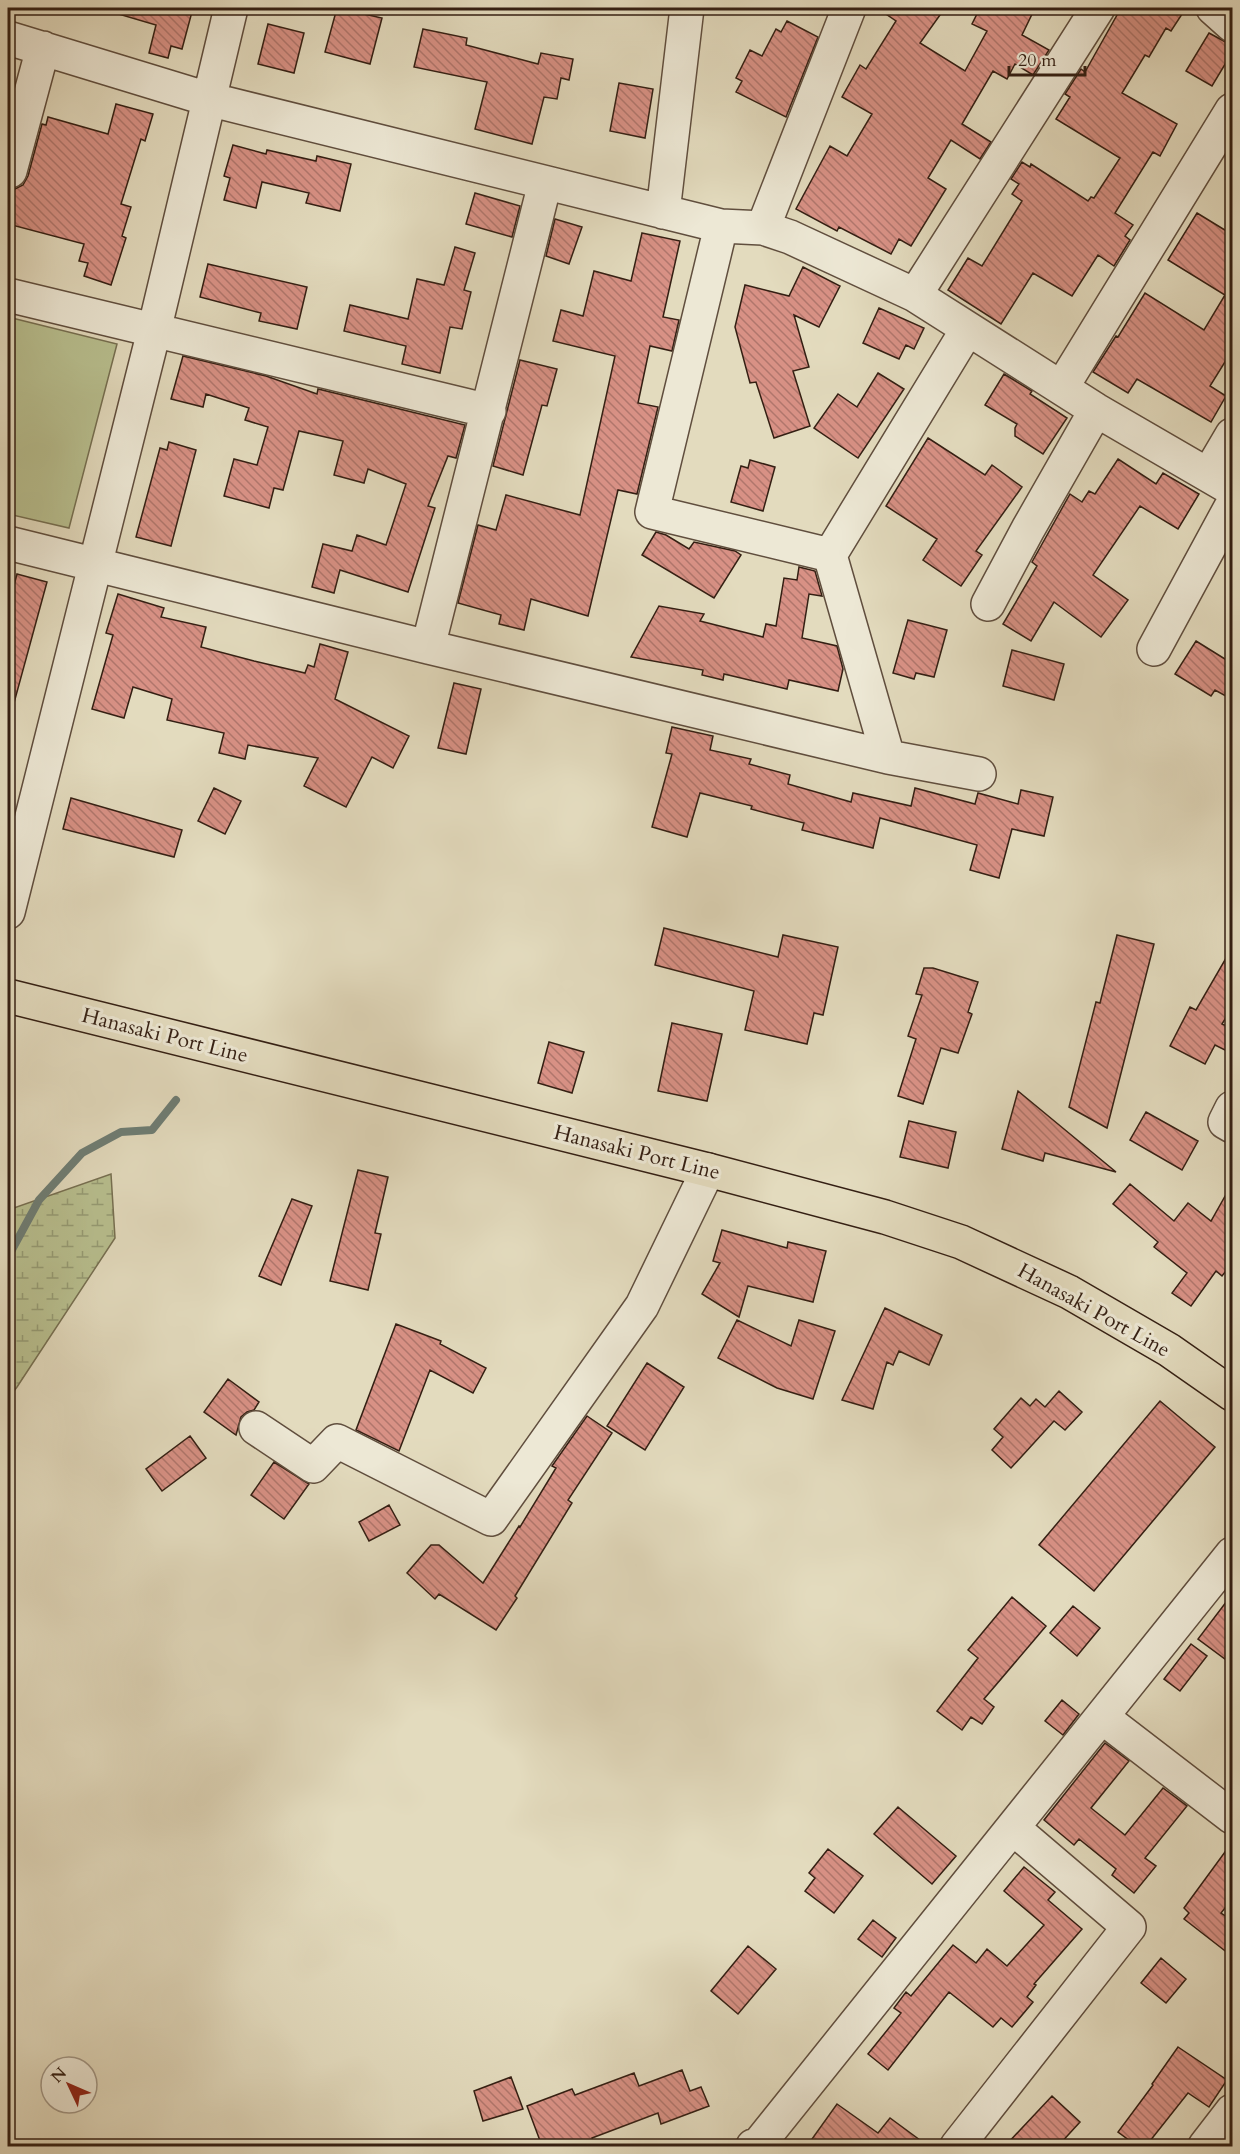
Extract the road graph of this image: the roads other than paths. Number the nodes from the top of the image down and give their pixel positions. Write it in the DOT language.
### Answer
graph roads {
  1 [pos="231,8"];
  2 [pos="687,8"];
  3 [pos="849,8"];
  4 [pos="1098,8"];
  5 [pos="1213,8"];
  6 [pos="1233,25"];
  7 [pos="8,38"];
  8 [pos="29,66"];
  9 [pos="208,99"];
  10 [pos="1233,110"];
  11 [pos="10,171"];
  12 [pos="545,183"];
  13 [pos="663,212"];
  14 [pos="722,226"];
  15 [pos="763,228"];
  16 [pos="8,295"];
  17 [pos="915,295"];
  18 [pos="967,330"];
  19 [pos="154,331"];
  20 [pos="1062,387"];
  21 [pos="1096,410"];
  22 [pos="489,411"];
  23 [pos="1233,435"];
  24 [pos="1221,482"];
  25 [pos="1233,505"];
  26 [pos="8,543"];
  27 [pos="830,555"];
  28 [pos="96,565"];
  29 [pos="988,604"];
  30 [pos="428,646"];
  31 [pos="1154,649"];
  32 [pos="888,757"];
  33 [pos="979,774"];
  34 [pos="8,912"];
  35 [pos="8,996"];
  36 [pos="1233,1108"];
  37 [pos="1233,1126"];
  38 [pos="708,1170"];
  39 [pos="1233,1394"];
  40 [pos="256,1428"];
  41 [pos="1233,1554"];
  42 [pos="1102,1717"];
  43 [pos="1233,1817"];
  44 [pos="1013,1828"];
  45 [pos="1233,2111"];
  46 [pos="753,2146"];
  47 [pos="957,2146"];
  48 [pos="1205,2146"];
  1 -- 9 [label="street"];
  2 -- 13 [label="street"];
  3 -- 15 [label="street"];
  4 -- 17 [label="street"];
  5 -- 6 [label="street"];
  7 -- 8 [label="street"];
  8 -- 9 [label="street"];
  8 -- 11 [label="street"];
  9 -- 12 [label="street"];
  9 -- 19 [label="street"];
  10 -- 20 [label="street"];
  12 -- 13 [label="street"];
  12 -- 22 [label="street"];
  13 -- 14 [label="street"];
  14 -- 15 [label="street"];
  14 -- 27 [label="street"];
  15 -- 17 [label="street"];
  16 -- 19 [label="street"];
  17 -- 18 [label="street"];
  18 -- 20 [label="street"];
  18 -- 27 [label="street"];
  19 -- 22 [label="street"];
  19 -- 28 [label="street"];
  20 -- 21 [label="street"];
  21 -- 24 [label="street"];
  21 -- 29 [label="street"];
  22 -- 30 [label="street"];
  23 -- 24 [label="street"];
  25 -- 31 [label="street"];
  26 -- 28 [label="street"];
  27 -- 32 [label="street"];
  28 -- 30 [label="street"];
  28 -- 34 [label="street"];
  30 -- 32 [label="street"];
  32 -- 33 [label="street"];
  35 -- 38 [label="main road, Hanasaki Port Line"];
  36 -- 37 [label="street"];
  38 -- 39 [label="main road, Hanasaki Port Line"];
  38 -- 40 [label="street"];
  41 -- 42 [label="street"];
  42 -- 43 [label="street"];
  42 -- 44 [label="street"];
  44 -- 46 [label="street"];
  44 -- 47 [label="street"];
  45 -- 48 [label="street"];
}
